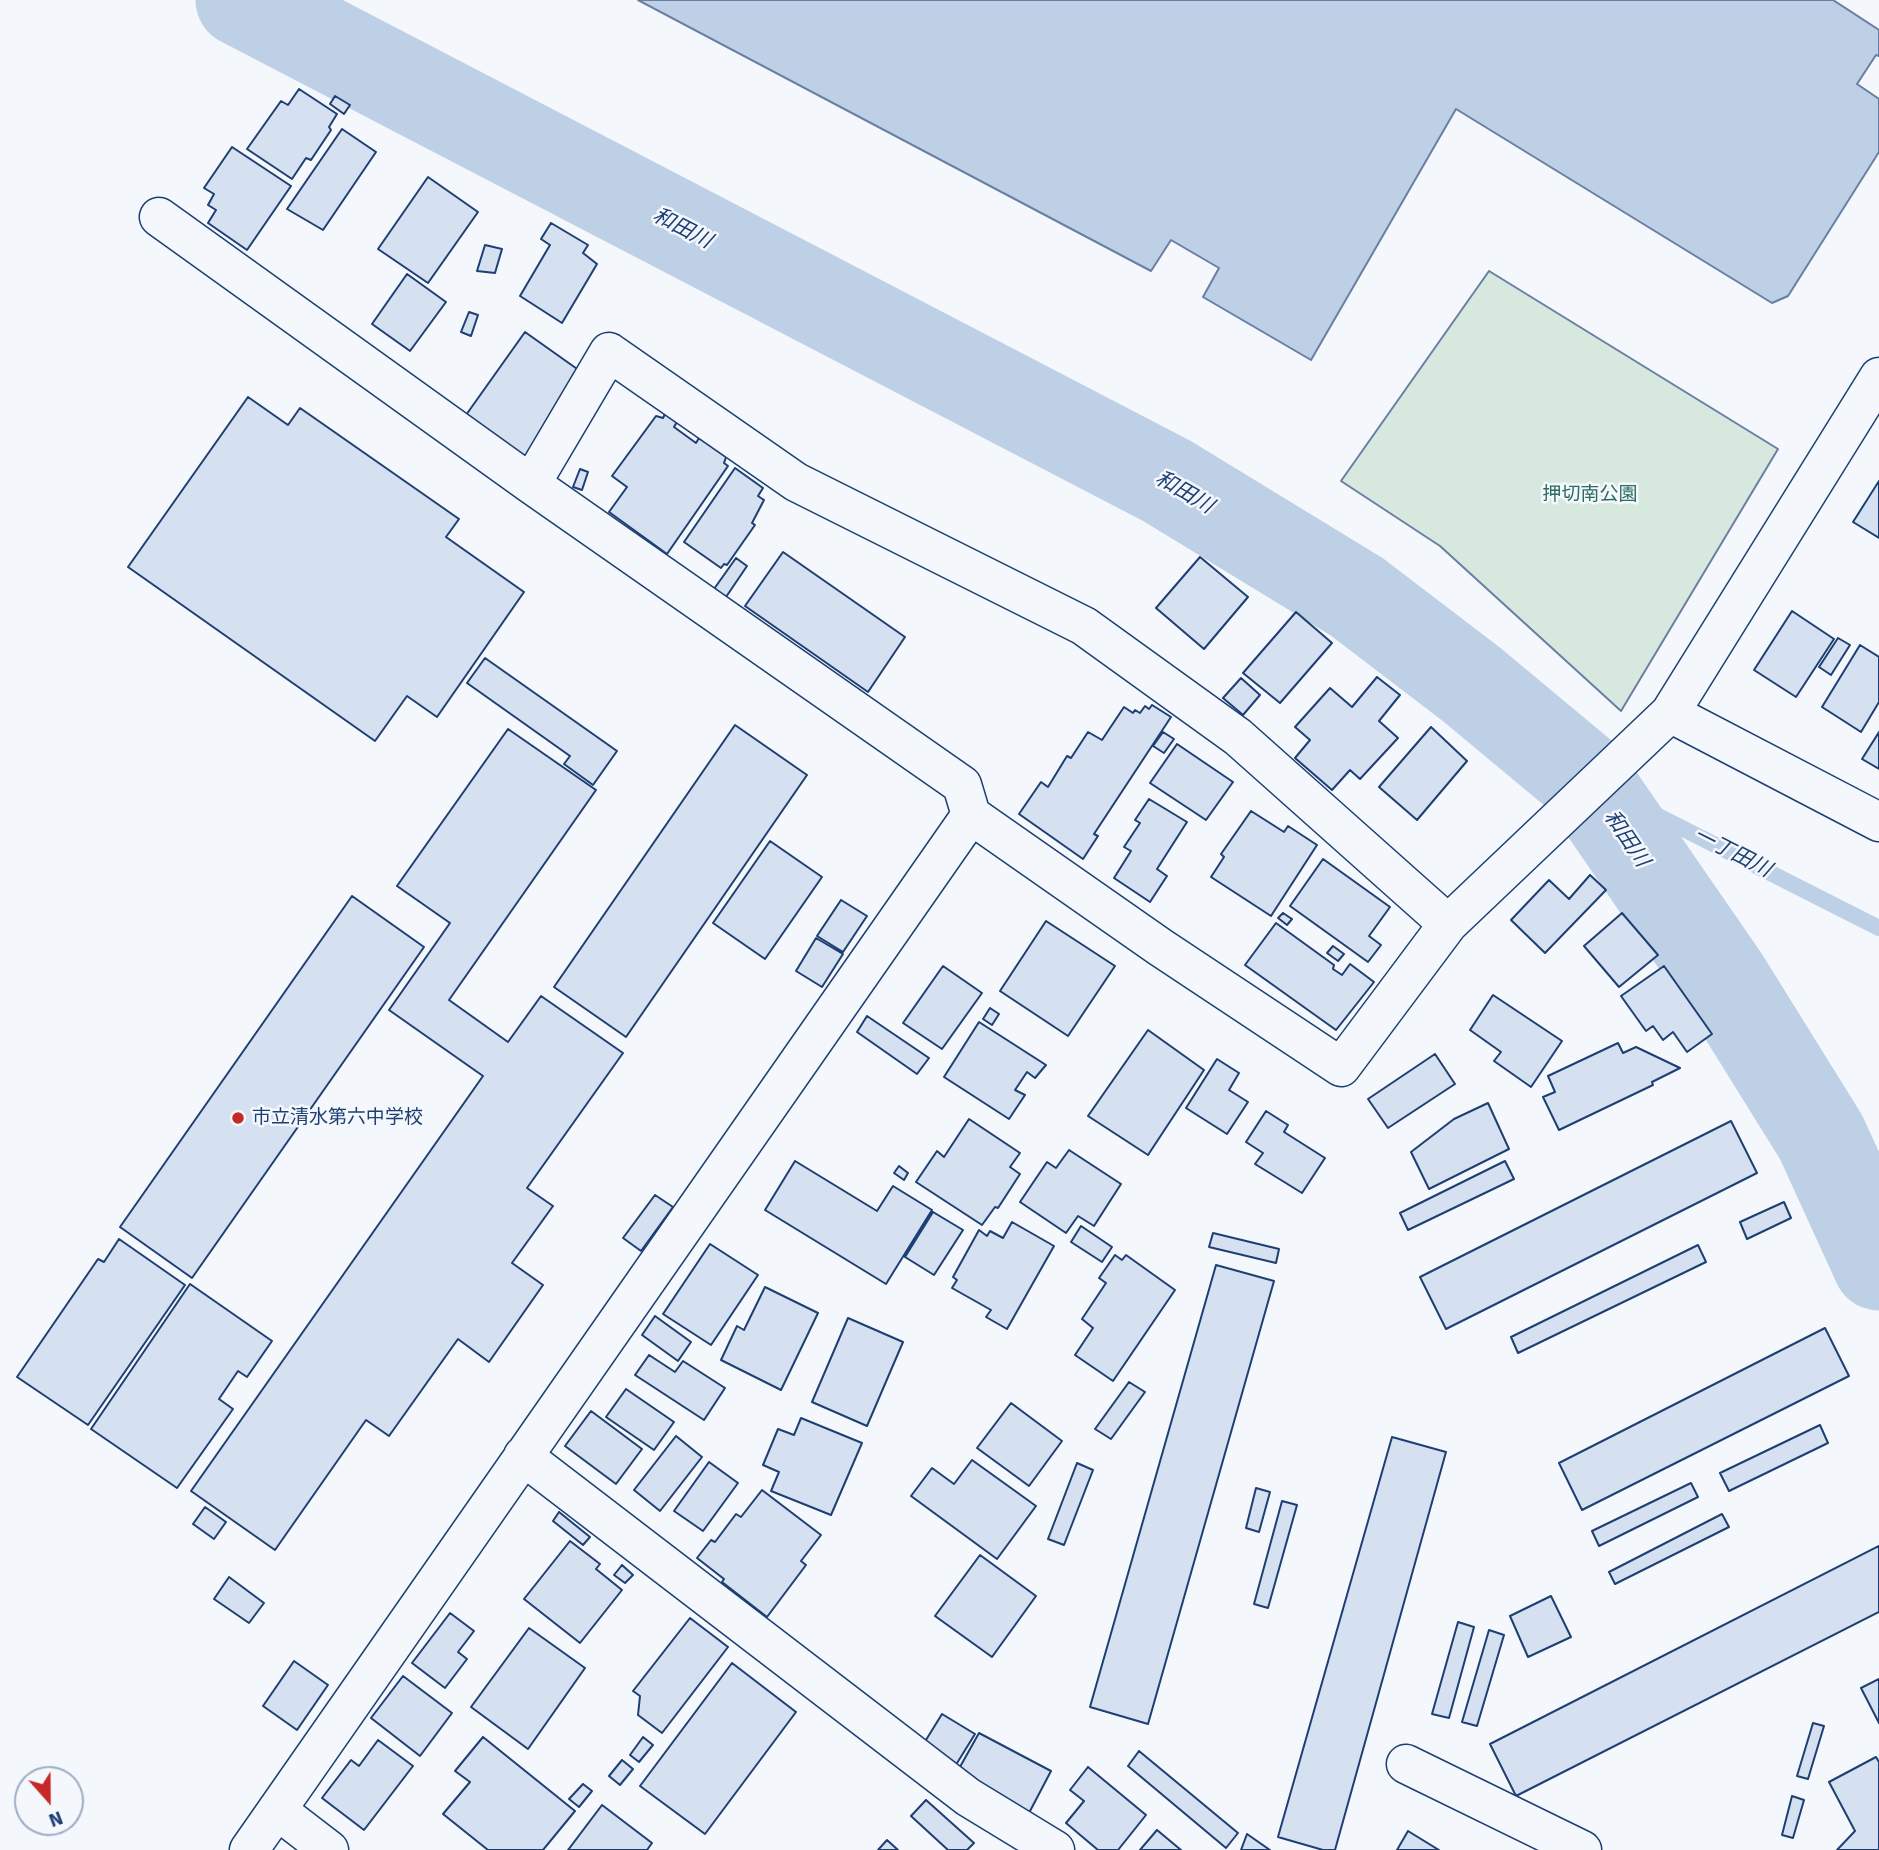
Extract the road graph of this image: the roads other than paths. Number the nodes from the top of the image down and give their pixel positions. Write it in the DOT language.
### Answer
graph roads {
  1 [pos="159,217"];
  2 [pos="1879,377"];
  3 [pos="531,484"];
  4 [pos="1671,713"];
  5 [pos="971,815"];
  6 [pos="1879,822"];
  7 [pos="1448,925"];
  8 [pos="523,1456"];
  9 [pos="1406,1764"];
  10 [pos="277,1810"];
  11 [pos="248,1850"];
  12 [pos="329,1850"];
  13 [pos="1055,1850"];
  14 [pos="1581,1850"];
  1 -- 3 [label="street"];
  2 -- 4 [label="street"];
  3 -- 5 [label="street"];
  3 -- 7 [label="street"];
  4 -- 6 [label="street"];
  4 -- 7 [label="street"];
  5 -- 7 [label="street"];
  5 -- 8 [label="street"];
  8 -- 10 [label="street"];
  8 -- 13 [label="street"];
  9 -- 14 [label="street"];
  10 -- 11 [label="street"];
  10 -- 12 [label="street"];
}
